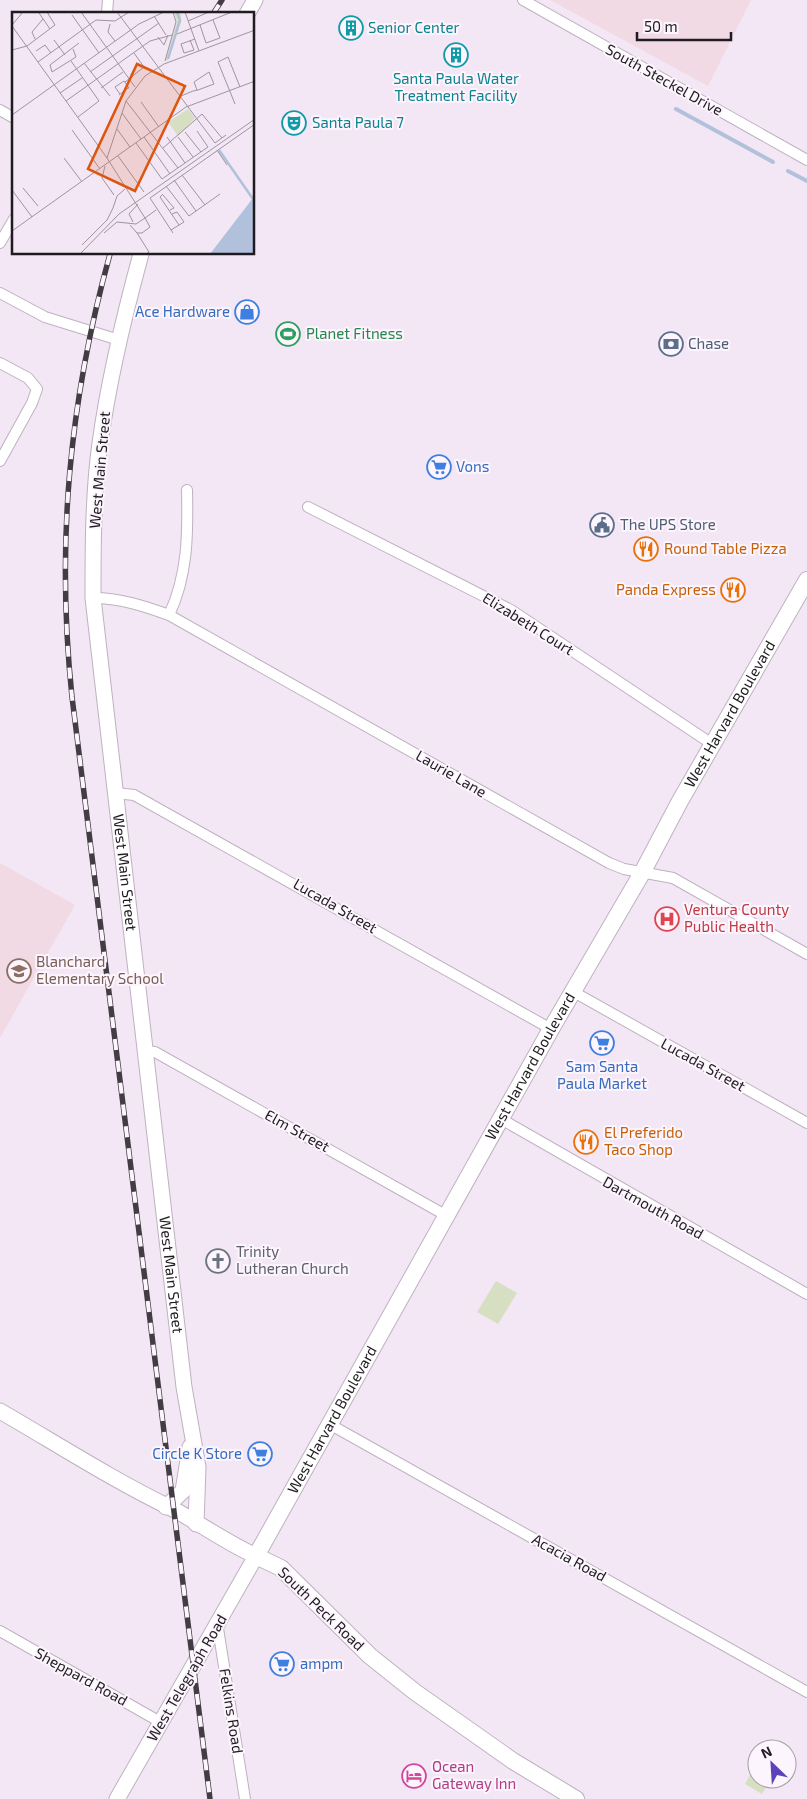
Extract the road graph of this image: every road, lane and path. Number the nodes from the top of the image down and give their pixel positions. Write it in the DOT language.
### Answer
graph roads {
  1 [pos="255,0"];
  2 [pos="522,0"];
  3 [pos="248,12"];
  4 [pos="0,110"];
  5 [pos="12,117"];
  6 [pos="807,160"];
  7 [pos="12,223"];
  8 [pos="0,244"];
  9 [pos="141,255"];
  10 [pos="0,292"];
  11 [pos="119,340"];
  12 [pos="0,363"];
  13 [pos="1,456"];
  14 [pos="187,490"];
  15 [pos="308,507"];
  16 [pos="807,580"];
  17 [pos="93,598"];
  18 [pos="169,615"];
  19 [pos="712,744"];
  20 [pos="115,793"];
  21 [pos="642,873"];
  22 [pos="807,954"];
  23 [pos="572,991"];
  24 [pos="551,1029"];
  25 [pos="144,1050"];
  26 [pos="501,1119"];
  27 [pos="807,1123"];
  28 [pos="447,1216"];
  29 [pos="807,1294"];
  30 [pos="0,1411"];
  31 [pos="331,1425"];
  32 [pos="193,1428"];
  33 [pos="166,1507"];
  34 [pos="196,1524"];
  35 [pos="256,1556"];
  36 [pos="217,1622"];
  37 [pos="0,1631"];
  38 [pos="807,1692"];
  39 [pos="162,1722"];
  40 [pos="117,1799"];
  41 [pos="245,1799"];
  42 [pos="576,1799"];
  1 -- 3 [label="street"];
  2 -- 6 [label="street, South Steckel Drive"];
  4 -- 5 [label="street"];
  7 -- 8 [label="street"];
  9 -- 11 [label="street, West Main Street"];
  10 -- 11 [label="street"];
  11 -- 17 [label="street, West Main Street"];
  12 -- 13 [label="street"];
  14 -- 18 [label="street"];
  15 -- 19 [label="street, Elizabeth Court"];
  16 -- 19 [label="main road, West Harvard Boulevard"];
  17 -- 18 [label="street, Laurie Lane"];
  17 -- 20 [label="street, West Main Street"];
  18 -- 21 [label="street, Laurie Lane"];
  19 -- 21 [label="main road, West Harvard Boulevard"];
  20 -- 24 [label="street, Lucada Street"];
  20 -- 25 [label="street, West Main Street"];
  21 -- 22 [label="street, Laurie Lane"];
  21 -- 23 [label="main road, West Harvard Boulevard"];
  23 -- 24 [label="main road, West Harvard Boulevard"];
  23 -- 27 [label="street, Lucada Street"];
  24 -- 26 [label="main road, West Harvard Boulevard"];
  25 -- 28 [label="street, Elm Street"];
  25 -- 32 [label="street, West Main Street"];
  26 -- 28 [label="main road, West Harvard Boulevard"];
  26 -- 29 [label="street, Dartmouth Road"];
  28 -- 31 [label="main road, West Harvard Boulevard"];
  30 -- 33 [label="street, South Peck Road"];
  31 -- 35 [label="main road, West Harvard Boulevard"];
  31 -- 38 [label="street, Acacia Road"];
  32 -- 33 [label="street"];
  32 -- 34 [label="street, West Main Street"];
  33 -- 34 [label="street, South Peck Road"];
  34 -- 35 [label="street, South Peck Road"];
  35 -- 36 [label="street, West Telegraph Road"];
  35 -- 42 [label="main road, South Peck Road"];
  36 -- 39 [label="street, West Telegraph Road"];
  36 -- 41 [label="street, Felkins Road"];
  37 -- 39 [label="street, Sheppard Road"];
  39 -- 40 [label="street, West Telegraph Road"];
}
